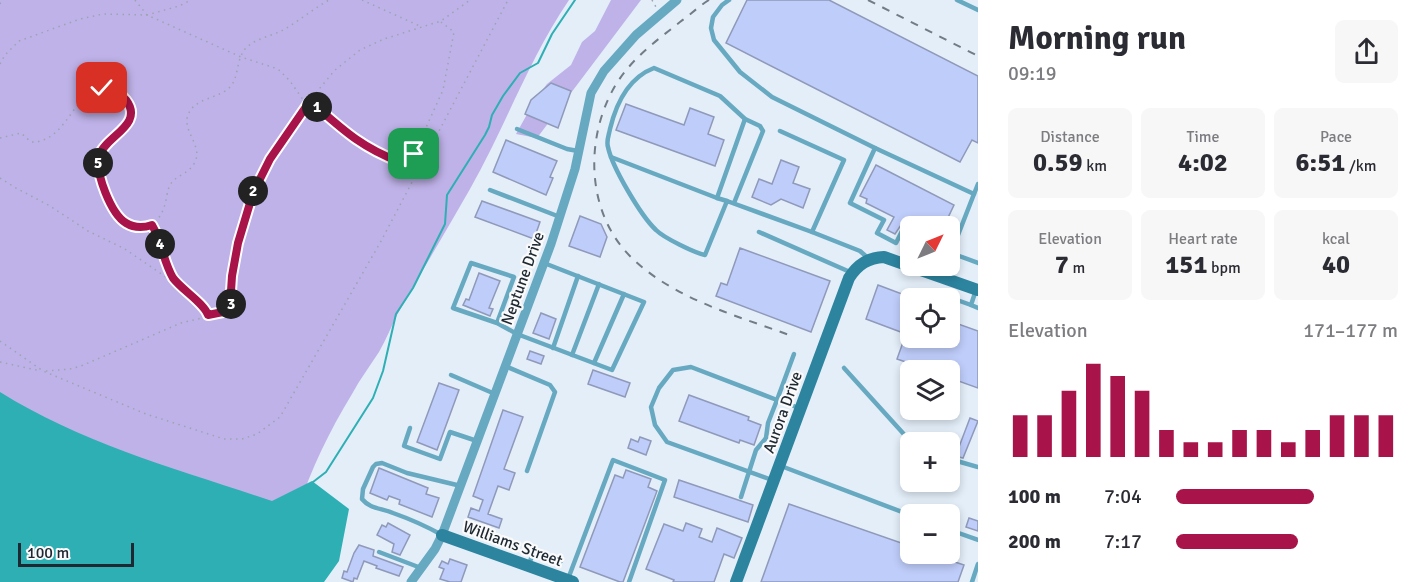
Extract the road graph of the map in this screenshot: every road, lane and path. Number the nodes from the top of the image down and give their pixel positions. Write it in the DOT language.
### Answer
graph roads {
  1 [pos="2,0"];
  2 [pos="135,0"];
  3 [pos="191,0"];
  4 [pos="329,0"];
  5 [pos="362,0"];
  6 [pos="470,0"];
  7 [pos="508,0"];
  8 [pos="677,0"];
  9 [pos="729,0"];
  10 [pos="957,0"];
  11 [pos="964,2"];
  12 [pos="0,4"];
  13 [pos="978,10"];
  14 [pos="147,15"];
  15 [pos="441,21"];
  16 [pos="422,27"];
  17 [pos="241,57"];
  18 [pos="0,64"];
  19 [pos="310,101"];
  20 [pos="307,104"];
  21 [pos="745,119"];
  22 [pos="517,129"];
  23 [pos="780,131"];
  24 [pos="0,138"];
  25 [pos="875,148"];
  26 [pos="578,151"];
  27 [pos="610,156"];
  28 [pos="0,178"];
  29 [pos="978,184"];
  30 [pos="490,190"];
  31 [pos="975,194"];
  32 [pos="717,198"];
  33 [pos="727,201"];
  34 [pos="734,203"];
  35 [pos="560,217"];
  36 [pos="152,225"];
  37 [pos="960,231"];
  38 [pos="759,232"];
  39 [pos="812,232"];
  40 [pos="900,235"];
  41 [pos="960,258"];
  42 [pos="869,260"];
  43 [pos="900,262"];
  44 [pos="544,263"];
  45 [pos="978,263"];
  46 [pos="852,273"];
  47 [pos="578,276"];
  48 [pos="953,276"];
  49 [pos="599,284"];
  50 [pos="179,286"];
  51 [pos="977,290"];
  52 [pos="624,294"];
  53 [pos="960,301"];
  54 [pos="971,305"];
  55 [pos="978,308"];
  56 [pos="208,315"];
  57 [pos="496,323"];
  58 [pos="517,334"];
  59 [pos="0,340"];
  60 [pos="554,348"];
  61 [pos="794,354"];
  62 [pos="572,355"];
  63 [pos="0,362"];
  64 [pos="594,363"];
  65 [pos="506,366"];
  66 [pos="844,368"];
  67 [pos="43,371"];
  68 [pos="451,375"];
  69 [pos="495,394"];
  70 [pos="777,400"];
  71 [pos="801,409"];
  72 [pos="410,428"];
  73 [pos="902,432"];
  74 [pos="477,441"];
  75 [pos="960,462"];
  76 [pos="780,465"];
  77 [pos="978,467"];
  78 [pos="527,471"];
  79 [pos="749,472"];
  80 [pos="774,481"];
  81 [pos="461,486"];
  82 [pos="741,497"];
  83 [pos="900,511"];
  84 [pos="960,534"];
  85 [pos="442,535"];
  86 [pos="978,540"];
  87 [pos="379,552"];
  88 [pos="561,561"];
  89 [pos="978,564"];
  90 [pos="529,566"];
  91 [pos="422,568"];
  92 [pos="570,581"];
  93 [pos="411,582"];
  94 [pos="629,582"];
  95 [pos="736,582"];
  96 [pos="972,582"];
  1 -- 12 [label="path"];
  2 -- 14 [label="path"];
  3 -- 14 [label="path"];
  4 -- 17 [label="path"];
  5 -- 16 [label="path"];
  6 -- 15 [label="path"];
  7 -- 67 [label="path"];
  8 -- 26 [label="street, Neptune Drive"];
  9 -- 25 [label="lane"];
  10 -- 11 [label="lane"];
  11 -- 13 [label="lane"];
  14 -- 17 [label="path"];
  14 -- 18 [label="path"];
  15 -- 16 [label="path"];
  15 -- 19 [label="path"];
  16 -- 19 [label="path"];
  17 -- 20 [label="path"];
  17 -- 36 [label="path"];
  19 -- 20 [label="path"];
  20 -- 56 [label="path"];
  21 -- 27 [label="lane"];
  21 -- 32 [label="lane"];
  21 -- 34 [label="lane"];
  22 -- 26 [label="lane"];
  23 -- 39 [label="lane"];
  24 -- 36 [label="path"];
  25 -- 31 [label="lane"];
  25 -- 40 [label="lane"];
  26 -- 35 [label="street, Neptune Drive"];
  27 -- 32 [label="lane"];
  27 -- 33 [label="lane"];
  28 -- 50 [label="path"];
  29 -- 31 [label="lane"];
  30 -- 35 [label="lane"];
  31 -- 37 [label="lane"];
  32 -- 33 [label="lane"];
  33 -- 34 [label="lane"];
  34 -- 39 [label="lane"];
  35 -- 44 [label="street, Neptune Drive"];
  36 -- 50 [label="path"];
  38 -- 46 [label="lane"];
  39 -- 42 [label="lane"];
  41 -- 45 [label="lane"];
  42 -- 43 [label="street"];
  42 -- 46 [label="street"];
  44 -- 47 [label="lane"];
  44 -- 58 [label="street, Neptune Drive"];
  46 -- 71 [label="street, Aurora Drive"];
  47 -- 49 [label="lane"];
  47 -- 60 [label="lane"];
  48 -- 51 [label="street"];
  49 -- 52 [label="lane"];
  49 -- 62 [label="lane"];
  50 -- 56 [label="path"];
  51 -- 54 [label="lane"];
  52 -- 64 [label="lane"];
  52 -- 64 [label="lane"];
  53 -- 54 [label="lane"];
  54 -- 55 [label="lane"];
  56 -- 67 [label="path"];
  57 -- 57 [label="lane"];
  57 -- 58 [label="lane"];
  58 -- 60 [label="lane"];
  58 -- 65 [label="street, Neptune Drive"];
  59 -- 67 [label="path"];
  60 -- 62 [label="lane"];
  61 -- 70 [label="lane"];
  62 -- 64 [label="lane"];
  63 -- 67 [label="path"];
  65 -- 69 [label="street, Neptune Drive"];
  65 -- 78 [label="lane"];
  66 -- 73 [label="lane"];
  68 -- 69 [label="lane"];
  69 -- 74 [label="street, Neptune Drive"];
  70 -- 71 [label="lane"];
  70 -- 79 [label="lane"];
  70 -- 79 [label="lane"];
  71 -- 76 [label="street, Aurora Drive"];
  72 -- 74 [label="lane"];
  74 -- 81 [label="street, Neptune Drive"];
  75 -- 77 [label="lane"];
  76 -- 80 [label="street, Aurora Drive"];
  76 -- 83 [label="lane"];
  79 -- 80 [label="lane"];
  79 -- 82 [label="lane"];
  80 -- 95 [label="street, Aurora Drive"];
  81 -- 85 [label="street, Neptune Drive"];
  81 -- 85 [label="lane"];
  84 -- 86 [label="lane"];
  85 -- 90 [label="street, Williams Street"];
  85 -- 91 [label="street, Neptune Drive"];
  87 -- 91 [label="lane"];
  88 -- 90 [label="lane"];
  89 -- 96 [label="lane"];
  90 -- 92 [label="street, Williams Street"];
  91 -- 93 [label="street, Neptune Drive"];
  92 -- 94 [label="lane"];
}
